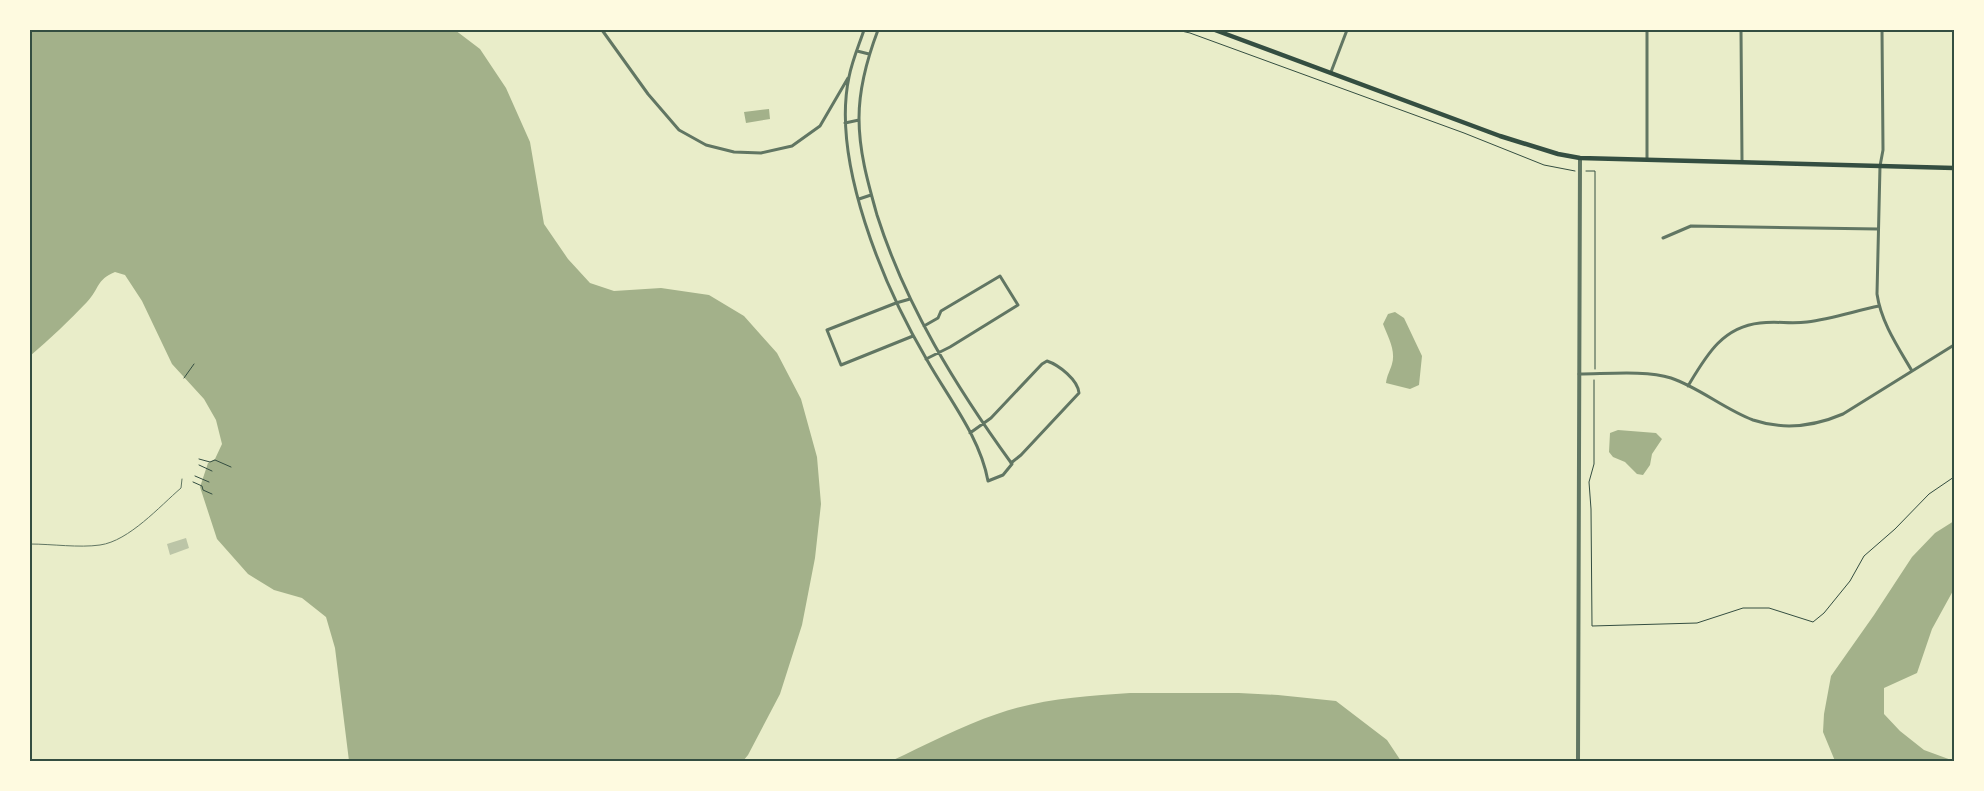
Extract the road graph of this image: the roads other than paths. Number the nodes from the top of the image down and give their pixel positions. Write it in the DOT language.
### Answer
graph roads {
  1 [pos="602,30"];
  2 [pos="864,30"];
  3 [pos="878,30"];
  4 [pos="1215,30"];
  5 [pos="1347,30"];
  6 [pos="1647,30"];
  7 [pos="1741,30"];
  8 [pos="1882,30"];
  9 [pos="857,51"];
  10 [pos="869,54"];
  11 [pos="1331,72"];
  12 [pos="848,76"];
  13 [pos="859,120"];
  14 [pos="845,123"];
  15 [pos="1580,158"];
  16 [pos="1647,159"];
  17 [pos="1742,161"];
  18 [pos="1880,166"];
  19 [pos="1954,168"];
  20 [pos="871,196"];
  21 [pos="859,199"];
  22 [pos="1878,229"];
  23 [pos="1663,238"];
  24 [pos="910,299"];
  25 [pos="896,302"];
  26 [pos="1879,306"];
  27 [pos="924,326"];
  28 [pos="913,336"];
  29 [pos="1954,345"];
  30 [pos="939,354"];
  31 [pos="926,359"];
  32 [pos="1912,371"];
  33 [pos="1579,374"];
  34 [pos="1688,386"];
  35 [pos="983,424"];
  36 [pos="970,433"];
  37 [pos="1010,462"];
  38 [pos="182,479"];
  39 [pos="30,544"];
  40 [pos="1578,761"];
  1 -- 12 [label="street"];
  2 -- 9 [label="street"];
  3 -- 10 [label="street"];
  4 -- 11 [label="main road"];
  5 -- 11 [label="street"];
  6 -- 16 [label="street"];
  7 -- 17 [label="street"];
  8 -- 18 [label="street"];
  9 -- 10 [label="street"];
  9 -- 12 [label="street"];
  10 -- 13 [label="street"];
  11 -- 15 [label="main road"];
  12 -- 14 [label="street"];
  13 -- 14 [label="street"];
  13 -- 20 [label="street"];
  14 -- 21 [label="street"];
  15 -- 16 [label="main road"];
  15 -- 33 [label="street"];
  16 -- 17 [label="main road"];
  17 -- 18 [label="main road"];
  18 -- 19 [label="main road"];
  18 -- 22 [label="street"];
  20 -- 21 [label="street"];
  20 -- 24 [label="street"];
  21 -- 25 [label="street"];
  22 -- 23 [label="street"];
  22 -- 26 [label="street"];
  24 -- 25 [label="street"];
  24 -- 27 [label="street"];
  25 -- 28 [label="street"];
  25 -- 28 [label="street"];
  26 -- 32 [label="street"];
  26 -- 34 [label="street"];
  27 -- 30 [label="street"];
  27 -- 30 [label="street"];
  28 -- 31 [label="street"];
  29 -- 32 [label="street"];
  30 -- 31 [label="street"];
  30 -- 35 [label="street"];
  31 -- 36 [label="street"];
  32 -- 34 [label="street"];
  33 -- 34 [label="street"];
  33 -- 40 [label="street"];
  35 -- 36 [label="street"];
  35 -- 37 [label="street"];
  35 -- 37 [label="street"];
  36 -- 37 [label="street"];
  38 -- 39 [label="lane"];
}
